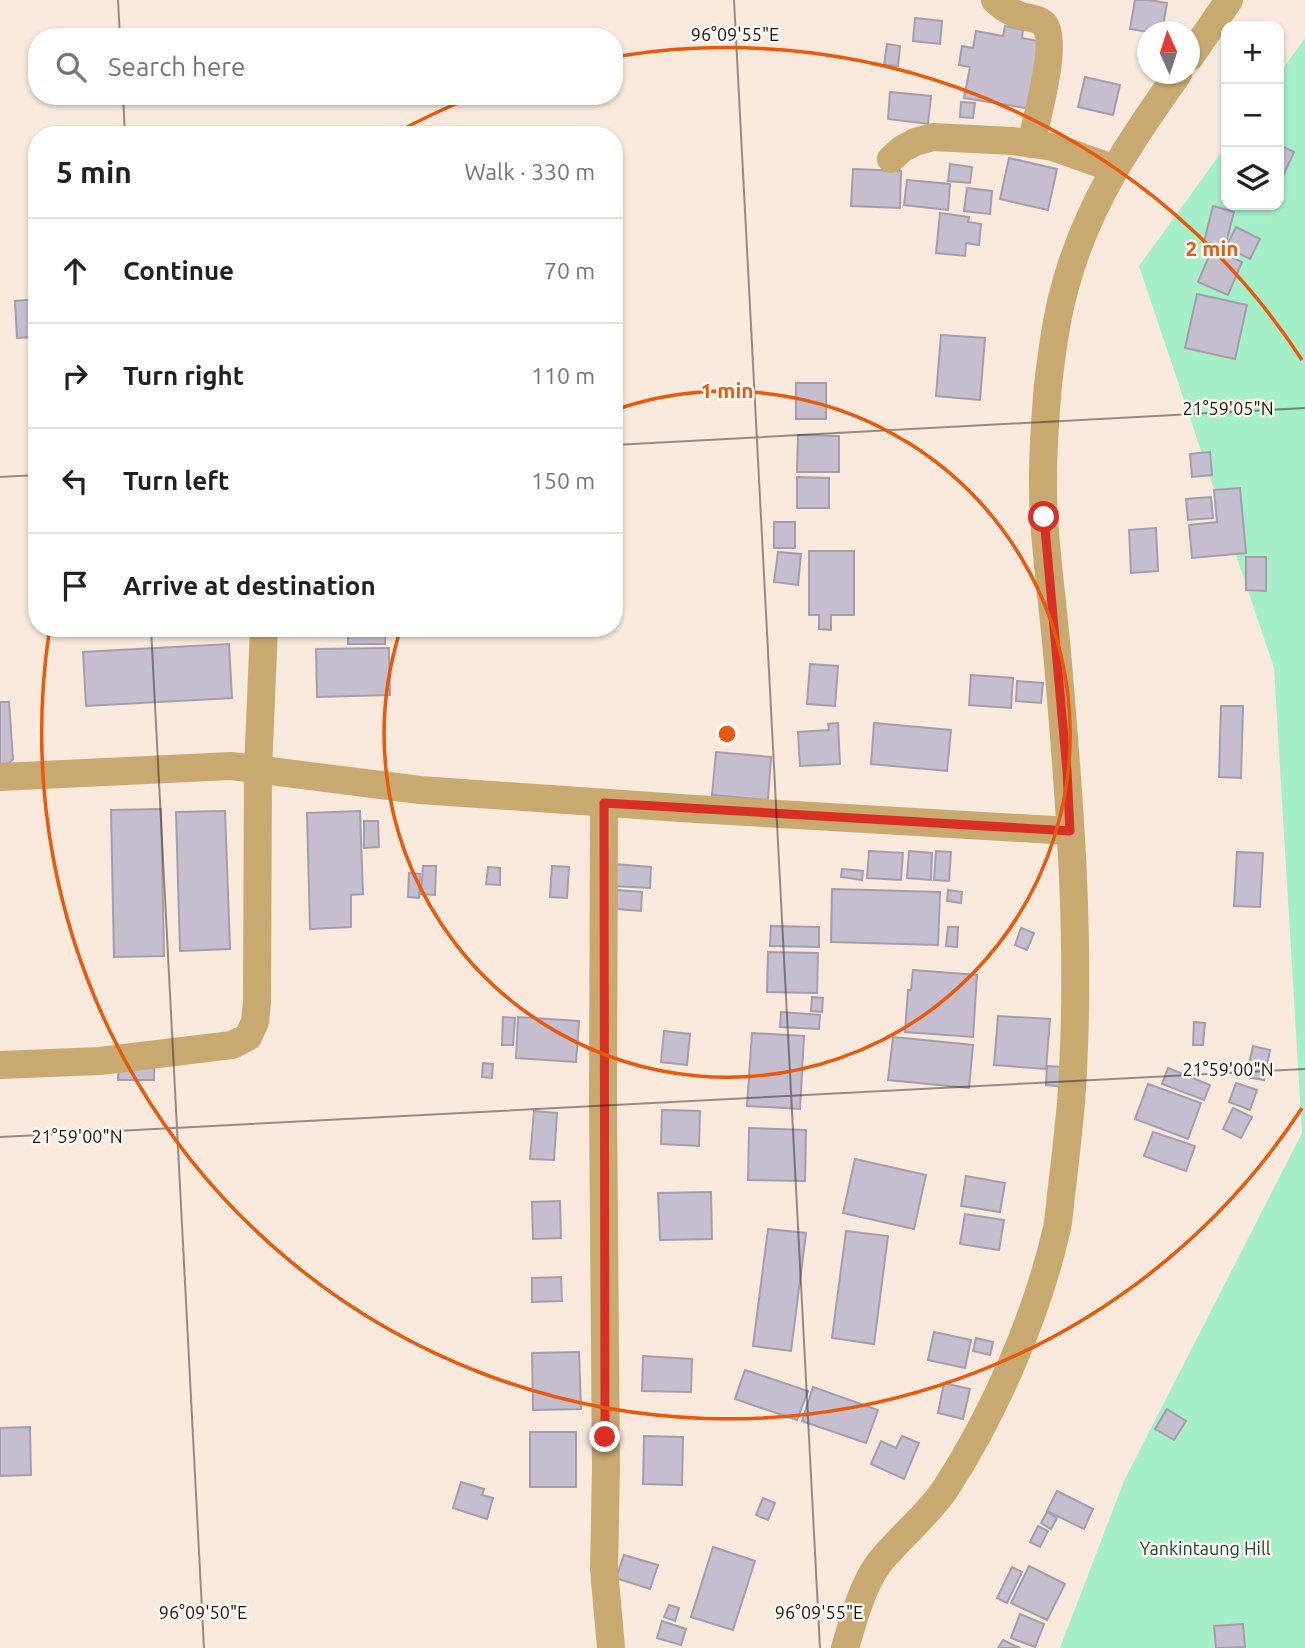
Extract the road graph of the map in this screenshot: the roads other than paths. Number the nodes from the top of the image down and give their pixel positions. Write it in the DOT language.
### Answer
graph roads {
  1 [pos="995,0"];
  2 [pos="1229,0"];
  3 [pos="1200,41"];
  4 [pos="1171,84"];
  5 [pos="1031,144"];
  6 [pos="891,159"];
  7 [pos="1115,169"];
  8 [pos="264,637"];
  9 [pos="258,770"];
  10 [pos="0,777"];
  11 [pos="604,803"];
  12 [pos="1070,831"];
  13 [pos="0,1066"];
  14 [pos="611,1648"];
  15 [pos="845,1648"];
  1 -- 5 [label="street"];
  2 -- 3 [label="street"];
  4 -- 7 [label="street"];
  5 -- 6 [label="street"];
  5 -- 7 [label="street"];
  7 -- 12 [label="street"];
  8 -- 9 [label="street"];
  9 -- 10 [label="street"];
  9 -- 11 [label="street"];
  9 -- 13 [label="street"];
  11 -- 12 [label="street"];
  11 -- 14 [label="street"];
  12 -- 15 [label="street"];
}
